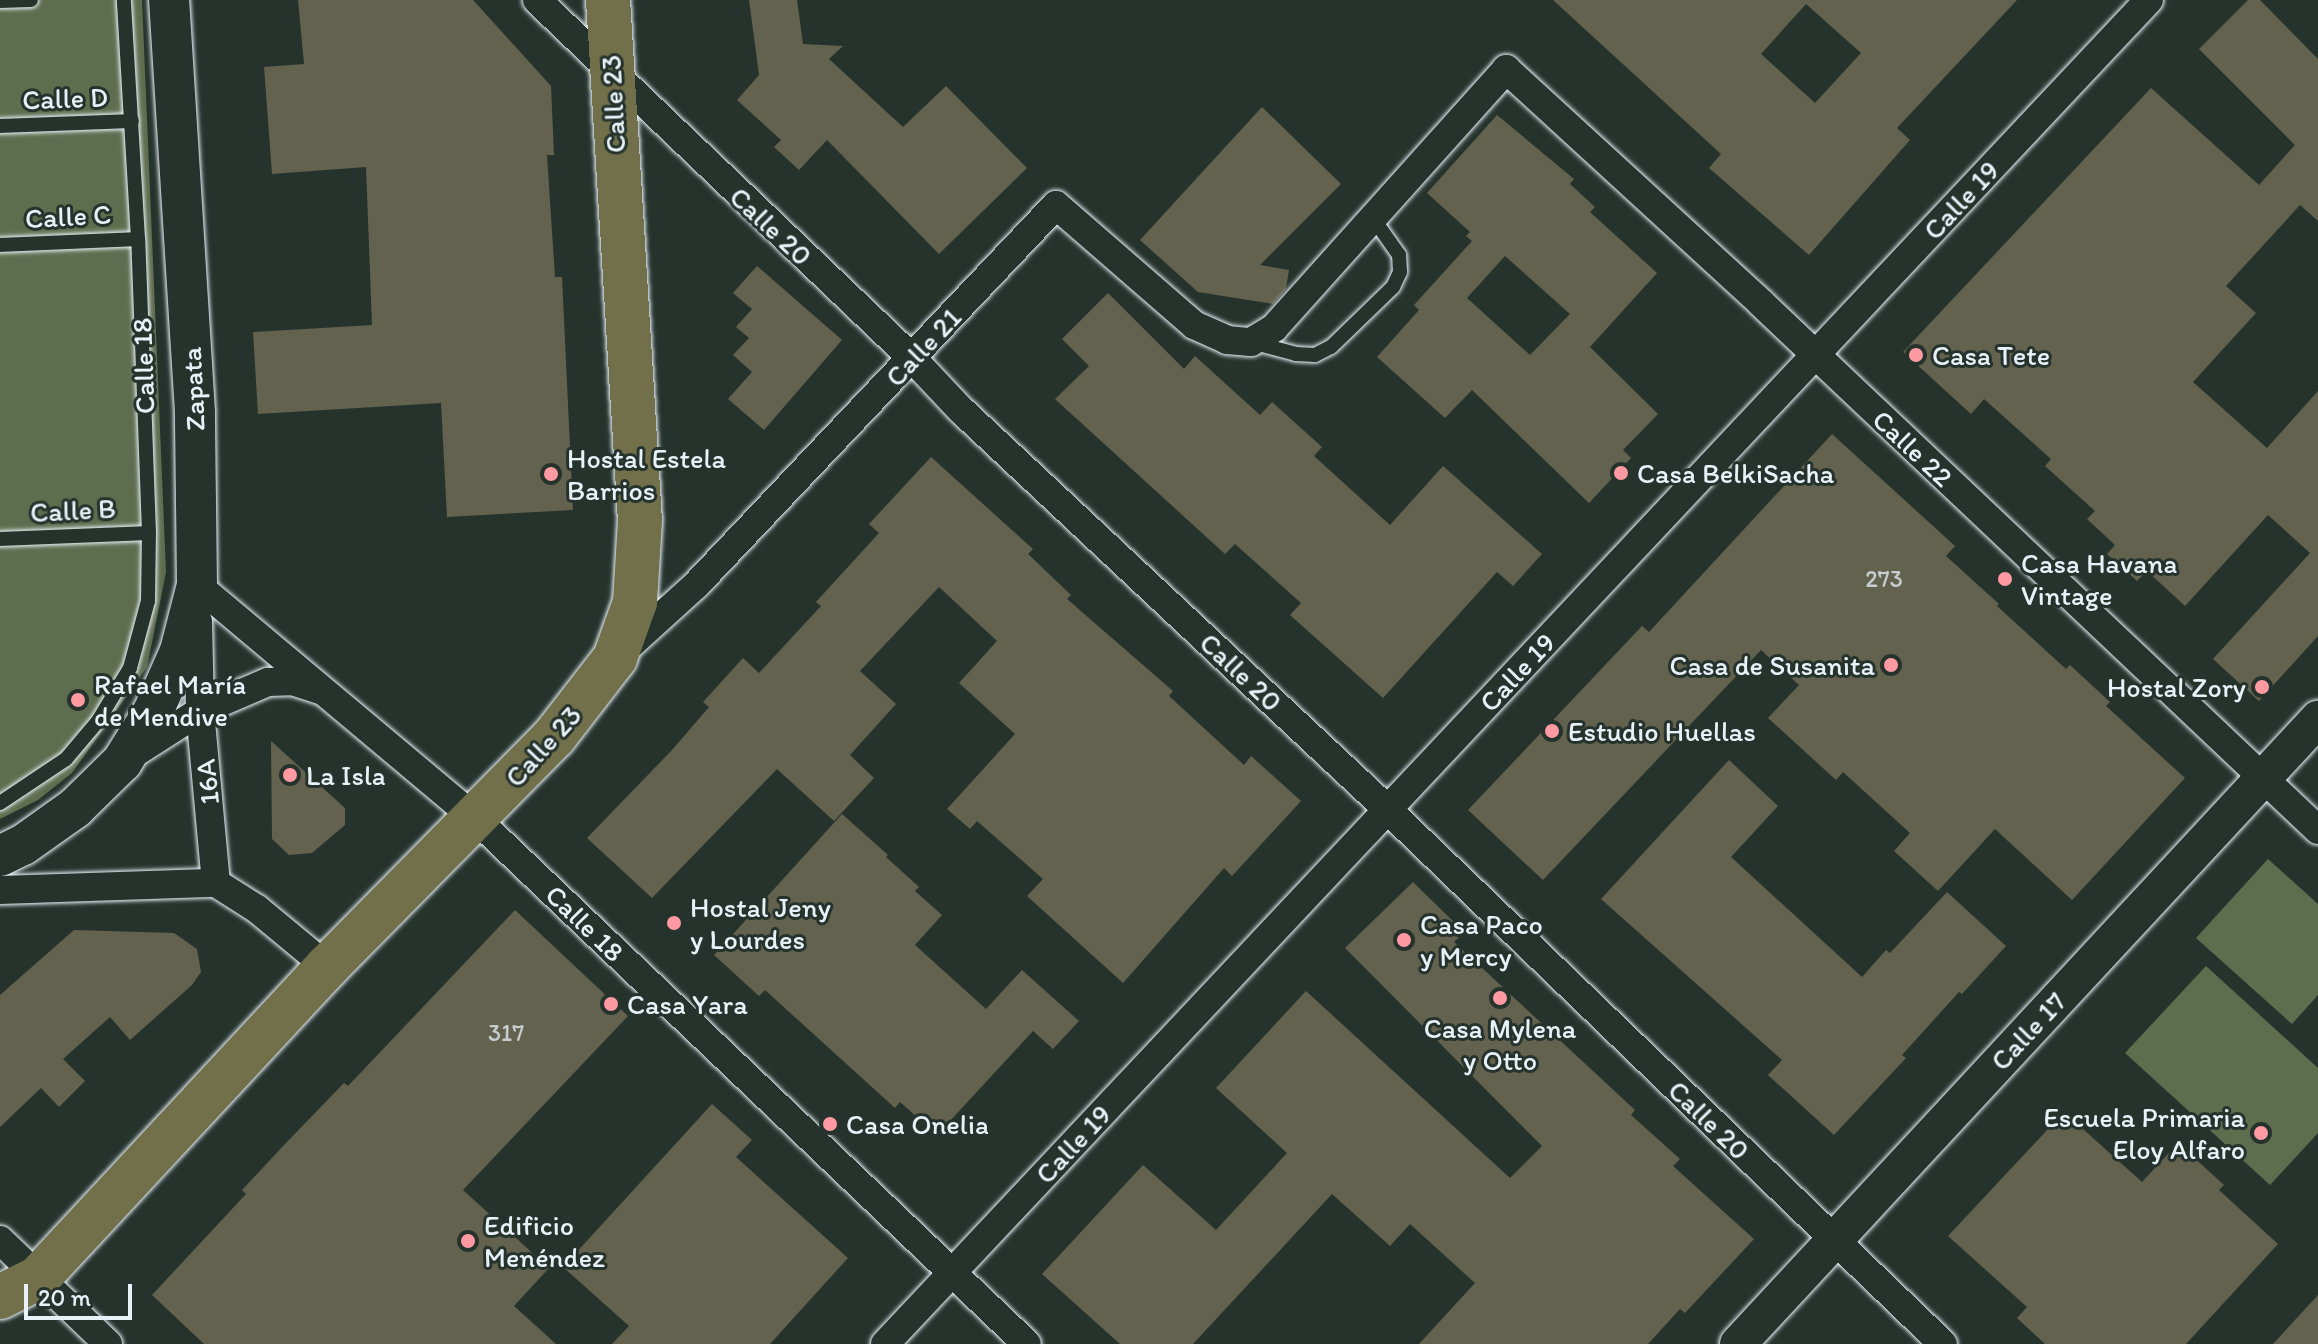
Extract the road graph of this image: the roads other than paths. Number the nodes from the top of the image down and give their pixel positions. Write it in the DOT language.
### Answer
graph roads {
  1 [pos="31,0"];
  2 [pos="124,0"];
  3 [pos="169,0"];
  4 [pos="537,0"];
  5 [pos="608,0"];
  6 [pos="2149,0"];
  7 [pos="0,1"];
  8 [pos="610,71"];
  9 [pos="132,121"];
  10 [pos="0,126"];
  11 [pos="1373,218"];
  12 [pos="138,239"];
  13 [pos="0,245"];
  14 [pos="1251,342"];
  15 [pos="1815,355"];
  16 [pos="913,359"];
  17 [pos="149,533"];
  18 [pos="0,539"];
  19 [pos="197,585"];
  20 [pos="615,658"];
  21 [pos="328,693"];
  22 [pos="200,711"];
  23 [pos="2318,719"];
  24 [pos="111,774"];
  25 [pos="2262,777"];
  26 [pos="0,803"];
  27 [pos="1388,810"];
  28 [pos="475,818"];
  29 [pos="2318,830"];
  30 [pos="0,856"];
  31 [pos="216,883"];
  32 [pos="0,890"];
  33 [pos="327,967"];
  34 [pos="0,1240"];
  35 [pos="1834,1242"];
  36 [pos="952,1274"];
  37 [pos="19,1288"];
  38 [pos="0,1319"];
  39 [pos="108,1344"];
  40 [pos="885,1344"];
  41 [pos="1027,1344"];
  42 [pos="1738,1344"];
  43 [pos="1943,1344"];
  1 -- 7 [label="lane"];
  2 -- 9 [label="lane, Calle 18"];
  3 -- 19 [label="main road, Zapata"];
  4 -- 8 [label="street, Calle 20"];
  5 -- 8 [label="main road, Calle 23"];
  6 -- 15 [label="street, Calle 19"];
  8 -- 16 [label="street, Calle 20"];
  8 -- 20 [label="main road, Calle 23"];
  9 -- 10 [label="lane, Calle D"];
  9 -- 12 [label="lane, Calle 18"];
  11 -- 14 [label="street"];
  11 -- 14 [label="lane, Calle 21"];
  11 -- 15 [label="street, Calle 22"];
  12 -- 13 [label="lane, Calle C"];
  12 -- 17 [label="lane, Calle 18"];
  14 -- 16 [label="street, Calle 21"];
  15 -- 25 [label="street, Calle 22"];
  15 -- 27 [label="street, Calle 19"];
  16 -- 20 [label="street, Calle 21"];
  16 -- 27 [label="street, Calle 20"];
  17 -- 18 [label="lane, Calle B"];
  17 -- 26 [label="lane, Calle 18"];
  19 -- 21 [label="street, Calle 18"];
  19 -- 22 [label="street, 16A"];
  19 -- 24 [label="main road, Zapata"];
  20 -- 28 [label="main road, Calle 23"];
  21 -- 22 [label="street"];
  21 -- 28 [label="street, Calle 18"];
  22 -- 24 [label="street"];
  22 -- 31 [label="street, 16A"];
  23 -- 25 [label="street, Calle 17"];
  24 -- 30 [label="main road, Zapata"];
  25 -- 29 [label="street, Calle 22"];
  25 -- 35 [label="street, Calle 17"];
  27 -- 35 [label="street, Calle 20"];
  27 -- 36 [label="street, Calle 19"];
  28 -- 33 [label="main road, Calle 23"];
  28 -- 36 [label="street, Calle 18"];
  31 -- 32 [label="street"];
  31 -- 33 [label="street"];
  33 -- 37 [label="main road, Calle 23"];
  34 -- 37 [label="street"];
  35 -- 42 [label="street, Calle 17"];
  35 -- 43 [label="street, Calle 20"];
  36 -- 40 [label="street, Calle 19"];
  36 -- 41 [label="street, Calle 18"];
  37 -- 38 [label="street"];
  37 -- 39 [label="street"];
}
